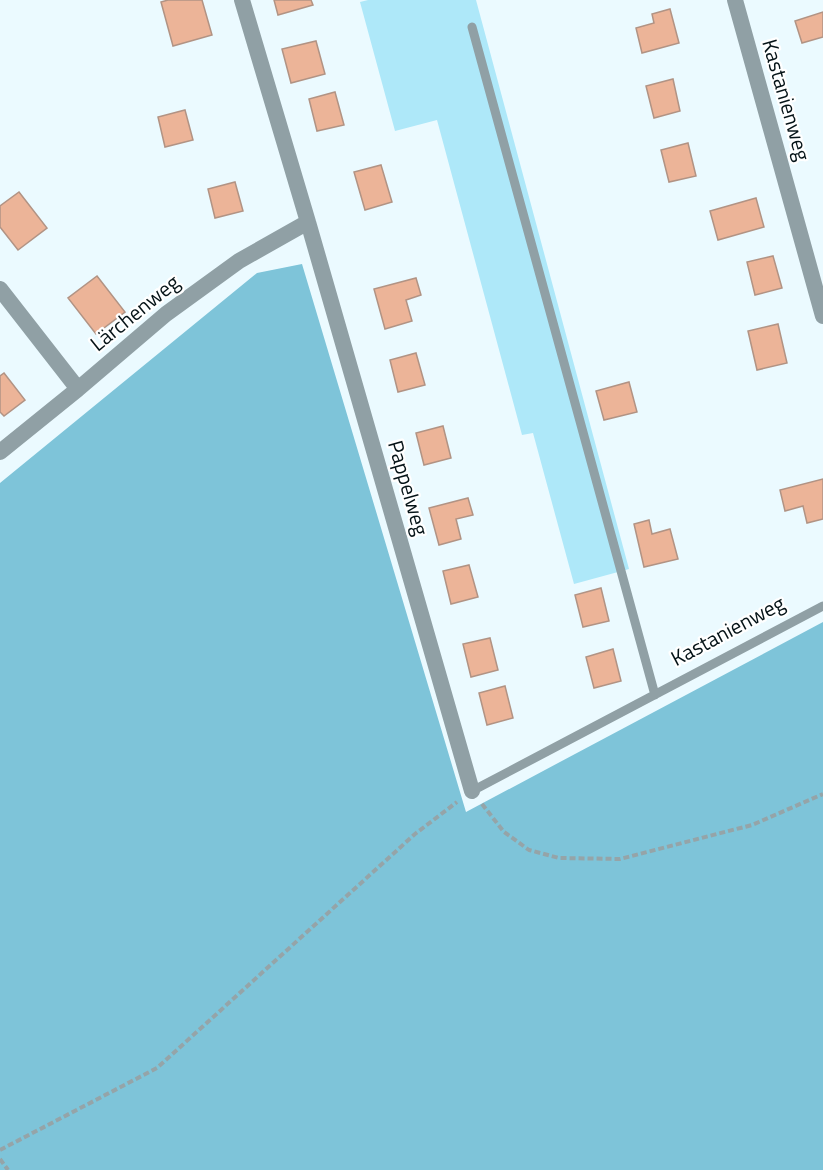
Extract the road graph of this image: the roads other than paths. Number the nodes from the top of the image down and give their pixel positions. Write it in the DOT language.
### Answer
graph roads {
  1 [pos="242,0"];
  2 [pos="735,0"];
  3 [pos="472,27"];
  4 [pos="308,222"];
  5 [pos="0,289"];
  6 [pos="823,316"];
  7 [pos="78,389"];
  8 [pos="0,452"];
  9 [pos="823,606"];
  10 [pos="655,695"];
  11 [pos="472,791"];
  1 -- 4 [label="street, Pappelweg"];
  2 -- 6 [label="street, Kastanienweg"];
  3 -- 10 [label="lane"];
  4 -- 7 [label="street, Lärchenweg"];
  4 -- 11 [label="street, Pappelweg"];
  5 -- 7 [label="street"];
  7 -- 8 [label="street, Lärchenweg"];
  9 -- 10 [label="lane, Kastanienweg"];
  10 -- 11 [label="lane"];
}
